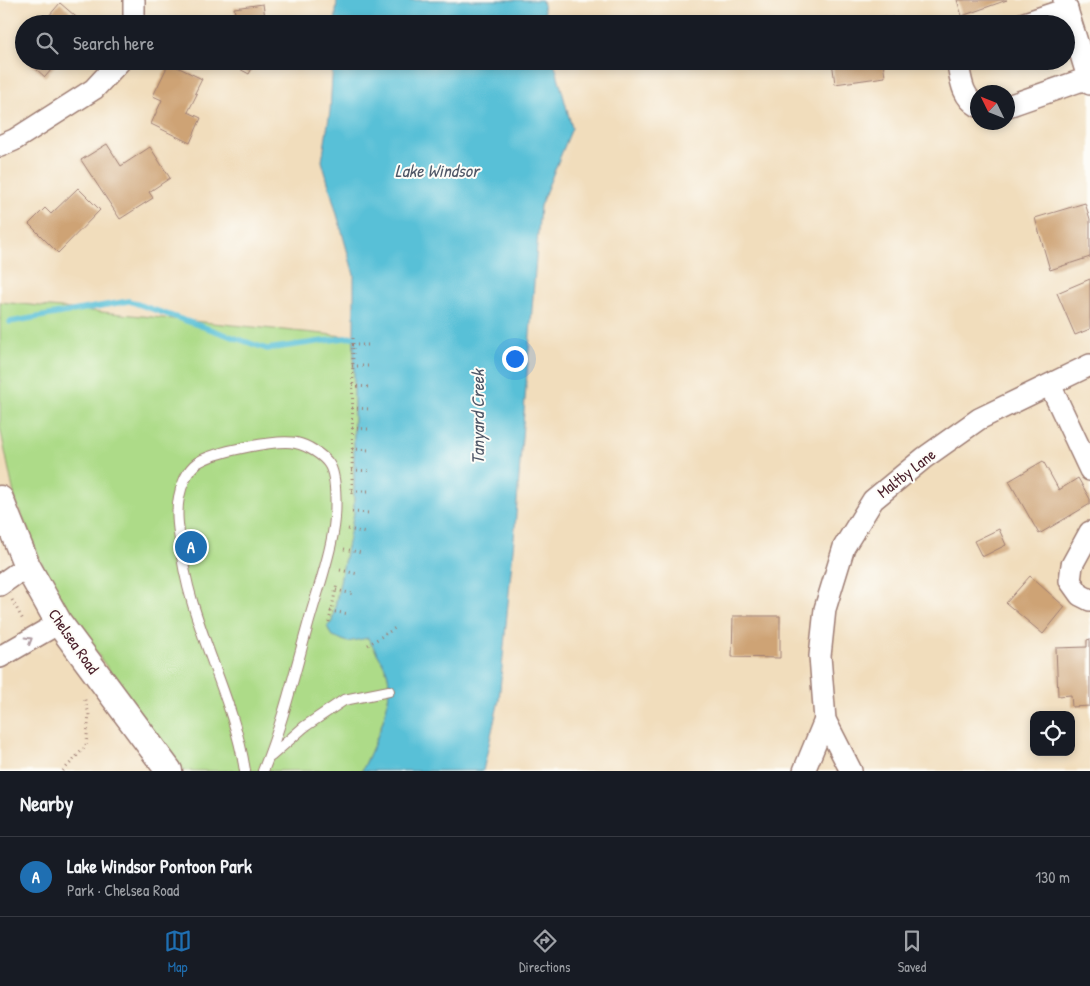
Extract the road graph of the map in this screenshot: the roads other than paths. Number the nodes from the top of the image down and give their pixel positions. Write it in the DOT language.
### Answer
graph roads {
  1 [pos="134,0"];
  2 [pos="1066,4"];
  3 [pos="134,15"];
  4 [pos="1042,15"];
  5 [pos="1075,34"];
  6 [pos="112,70"];
  7 [pos="959,70"];
  8 [pos="1089,81"];
  9 [pos="970,101"];
  10 [pos="1015,104"];
  11 [pos="0,146"];
  12 [pos="1090,365"];
  13 [pos="1050,385"];
  14 [pos="1090,470"];
  15 [pos="0,499"];
  16 [pos="1090,532"];
  17 [pos="27,566"];
  18 [pos="4,589"];
  19 [pos="1090,600"];
  20 [pos="59,623"];
  21 [pos="0,657"];
  22 [pos="389,691"];
  23 [pos="825,720"];
  24 [pos="268,758"];
  25 [pos="169,771"];
  26 [pos="245,771"];
  27 [pos="263,771"];
  28 [pos="804,771"];
  29 [pos="851,771"];
  1 -- 3 [label="street"];
  2 -- 4 [label="street"];
  5 -- 8 [label="street"];
  6 -- 11 [label="street"];
  7 -- 9 [label="street"];
  8 -- 10 [label="street"];
  12 -- 13 [label="street, Maltby Lane"];
  13 -- 14 [label="street"];
  13 -- 23 [label="street, Maltby Lane"];
  15 -- 17 [label="street, Chelsea Road"];
  16 -- 19 [label="street"];
  17 -- 18 [label="street"];
  17 -- 20 [label="street, Chelsea Road"];
  21 -- 20 [label="street, one-way"];
  20 -- 25 [label="street, Chelsea Road"];
  22 -- 24 [label="lane"];
  23 -- 28 [label="street, Maltby Lane"];
  23 -- 29 [label="street, Maltby Lane"];
  24 -- 26 [label="lane"];
  24 -- 27 [label="lane"];
}
